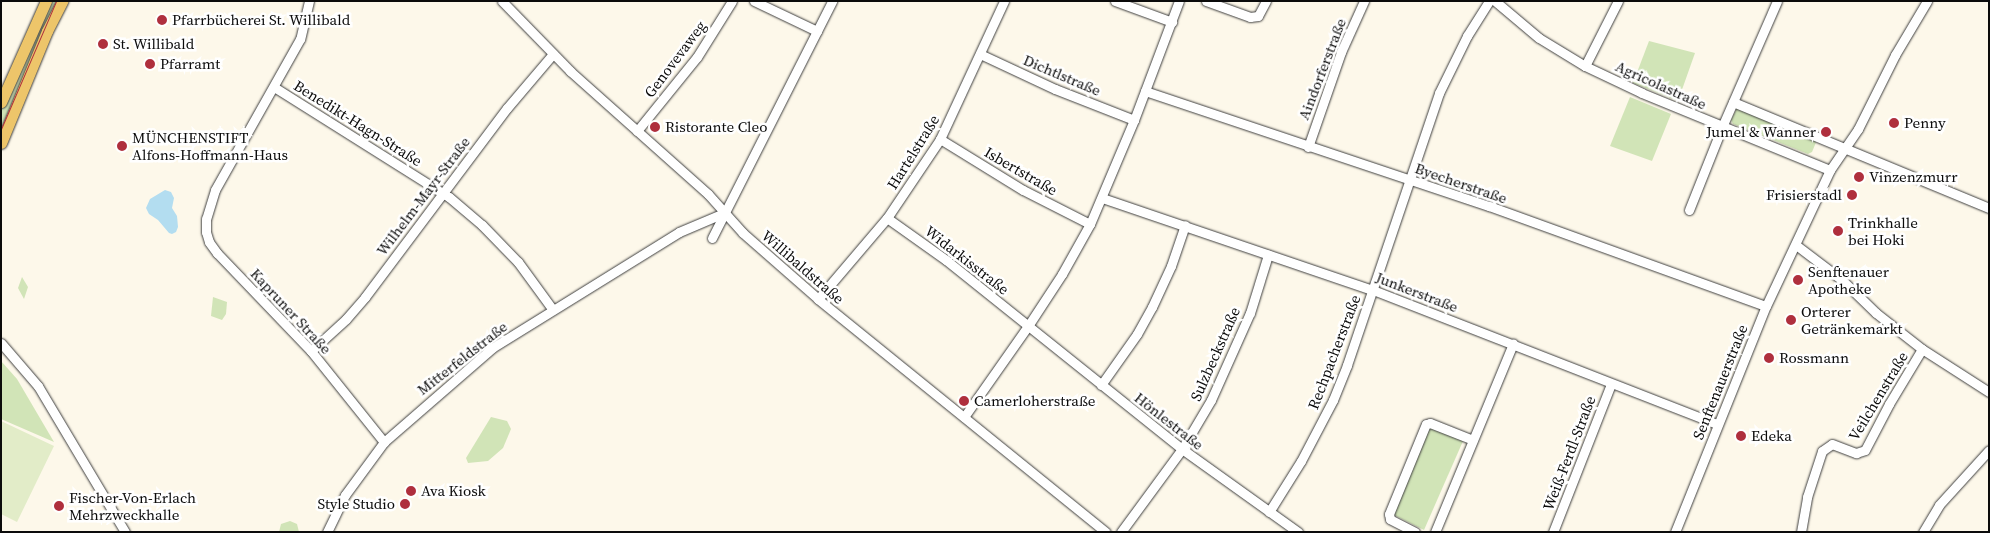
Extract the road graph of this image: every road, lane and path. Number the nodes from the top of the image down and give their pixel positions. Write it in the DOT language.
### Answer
graph roads {
  1 [pos="46,1"];
  2 [pos="62,1"];
  3 [pos="309,1"];
  4 [pos="502,1"];
  5 [pos="732,1"];
  6 [pos="754,1"];
  7 [pos="832,1"];
  8 [pos="1004,1"];
  9 [pos="1115,1"];
  10 [pos="1179,1"];
  11 [pos="1206,1"];
  12 [pos="1266,1"];
  13 [pos="1364,1"];
  14 [pos="1489,1"];
  15 [pos="1495,1"];
  16 [pos="1618,1"];
  17 [pos="1778,1"];
  18 [pos="1927,1"];
  19 [pos="1172,22"];
  20 [pos="817,31"];
  21 [pos="553,54"];
  22 [pos="980,54"];
  23 [pos="1585,66"];
  24 [pos="274,87"];
  25 [pos="1145,91"];
  26 [pos="1,102"];
  27 [pos="1733,102"];
  28 [pos="1134,120"];
  29 [pos="1722,127"];
  30 [pos="637,131"];
  31 [pos="940,139"];
  32 [pos="1,143"];
  33 [pos="1308,147"];
  34 [pos="1847,148"];
  35 [pos="1830,170"];
  36 [pos="1409,180"];
  37 [pos="442,193"];
  38 [pos="1102,198"];
  39 [pos="1989,208"];
  40 [pos="1689,210"];
  41 [pos="724,212"];
  42 [pos="888,218"];
  43 [pos="1090,224"];
  44 [pos="1185,225"];
  45 [pos="712,238"];
  46 [pos="1796,246"];
  47 [pos="1268,255"];
  48 [pos="1373,290"];
  49 [pos="818,300"];
  50 [pos="1766,306"];
  51 [pos="553,310"];
  52 [pos="1028,326"];
  53 [pos="1,343"];
  54 [pos="1513,344"];
  55 [pos="310,350"];
  56 [pos="1922,350"];
  57 [pos="1611,384"];
  58 [pos="1101,385"];
  59 [pos="1989,392"];
  60 [pos="964,418"];
  61 [pos="1718,424"];
  62 [pos="1473,440"];
  63 [pos="384,442"];
  64 [pos="1182,449"];
  65 [pos="1989,450"];
  66 [pos="1269,512"];
  67 [pos="125,532"];
  68 [pos="327,532"];
  69 [pos="1106,532"];
  70 [pos="1121,532"];
  71 [pos="1298,532"];
  72 [pos="1416,532"];
  73 [pos="1435,532"];
  74 [pos="1553,532"];
  75 [pos="1675,532"];
  76 [pos="1801,532"];
  77 [pos="1923,532"];
  1 -- 26 [label="main road"];
  2 -- 32 [label="main road"];
  3 -- 24 [label="street, Kapruner Straße"];
  4 -- 21 [label="street, Willibaldstraße"];
  5 -- 30 [label="street, Genovevaweg"];
  6 -- 20 [label="street"];
  7 -- 20 [label="street"];
  8 -- 22 [label="street, Hartelstraße"];
  9 -- 19 [label="street"];
  10 -- 19 [label="street"];
  11 -- 12 [label="street"];
  13 -- 33 [label="street, Aindorferstraße"];
  14 -- 36 [label="street, Rechpacherstraße"];
  15 -- 23 [label="street, Agricolastraße"];
  16 -- 23 [label="street"];
  17 -- 27 [label="street"];
  18 -- 34 [label="street"];
  19 -- 25 [label="street"];
  20 -- 41 [label="street"];
  21 -- 30 [label="street, Willibaldstraße"];
  21 -- 37 [label="street, Wilhelm-Mayr-Straße"];
  22 -- 28 [label="street, Dichtlstraße"];
  22 -- 31 [label="street, Hartelstraße"];
  23 -- 29 [label="street, Agricolastraße"];
  24 -- 37 [label="street, Benedikt-Hagn-Straße"];
  24 -- 55 [label="street, Kapruner Straße"];
  25 -- 28 [label="street"];
  25 -- 33 [label="street, Byecherstraße"];
  27 -- 29 [label="street"];
  27 -- 34 [label="street"];
  28 -- 38 [label="street"];
  29 -- 35 [label="street, Agricolastraße"];
  29 -- 40 [label="street"];
  30 -- 41 [label="street, Willibaldstraße"];
  31 -- 42 [label="street, Hartelstraße"];
  31 -- 43 [label="street, Isbertstraße"];
  33 -- 36 [label="street, Byecherstraße"];
  34 -- 35 [label="street, Senftenauerstraße"];
  34 -- 39 [label="street"];
  35 -- 46 [label="street, Senftenauerstraße"];
  36 -- 48 [label="street, Rechpacherstraße"];
  36 -- 50 [label="street, Byecherstraße"];
  37 -- 51 [label="street, Benedikt-Hagn-Straße"];
  37 -- 55 [label="street, Wilhelm-Mayr-Straße"];
  38 -- 43 [label="street"];
  38 -- 44 [label="street, Junkerstraße"];
  41 -- 45 [label="street"];
  41 -- 49 [label="street, Willibaldstraße"];
  41 -- 51 [label="street, Mitterfeldstraße"];
  42 -- 49 [label="street, Hartelstraße"];
  42 -- 52 [label="street, Widarkisstraße"];
  43 -- 52 [label="street"];
  44 -- 47 [label="street, Junkerstraße"];
  44 -- 58 [label="street"];
  46 -- 50 [label="street, Senftenauerstraße"];
  46 -- 56 [label="street"];
  47 -- 48 [label="street, Junkerstraße"];
  47 -- 64 [label="street, Sulzbeckstraße"];
  48 -- 54 [label="street, Junkerstraße"];
  48 -- 66 [label="street, Rechpacherstraße"];
  49 -- 60 [label="street, Willibaldstraße"];
  50 -- 61 [label="street, Senftenauerstraße"];
  51 -- 63 [label="street, Mitterfeldstraße"];
  52 -- 58 [label="street, Hönlestraße"];
  52 -- 60 [label="street"];
  53 -- 67 [label="street"];
  54 -- 57 [label="street, Junkerstraße"];
  54 -- 62 [label="street"];
  55 -- 63 [label="street, Kapruner Straße"];
  56 -- 59 [label="street"];
  56 -- 76 [label="street, Veilchenstraße"];
  57 -- 61 [label="street, Junkerstraße"];
  57 -- 74 [label="street, Weiß-Ferdl-Straße"];
  58 -- 64 [label="street, Hönlestraße"];
  60 -- 69 [label="street, Willibaldstraße"];
  61 -- 75 [label="street, Senftenauerstraße"];
  62 -- 72 [label="street"];
  62 -- 73 [label="street"];
  63 -- 68 [label="street, Mitterfeldstraße"];
  64 -- 66 [label="street, Hönlestraße"];
  64 -- 70 [label="street, Sulzbeckstraße"];
  65 -- 77 [label="street"];
  66 -- 71 [label="street, Hönlestraße"];
}
